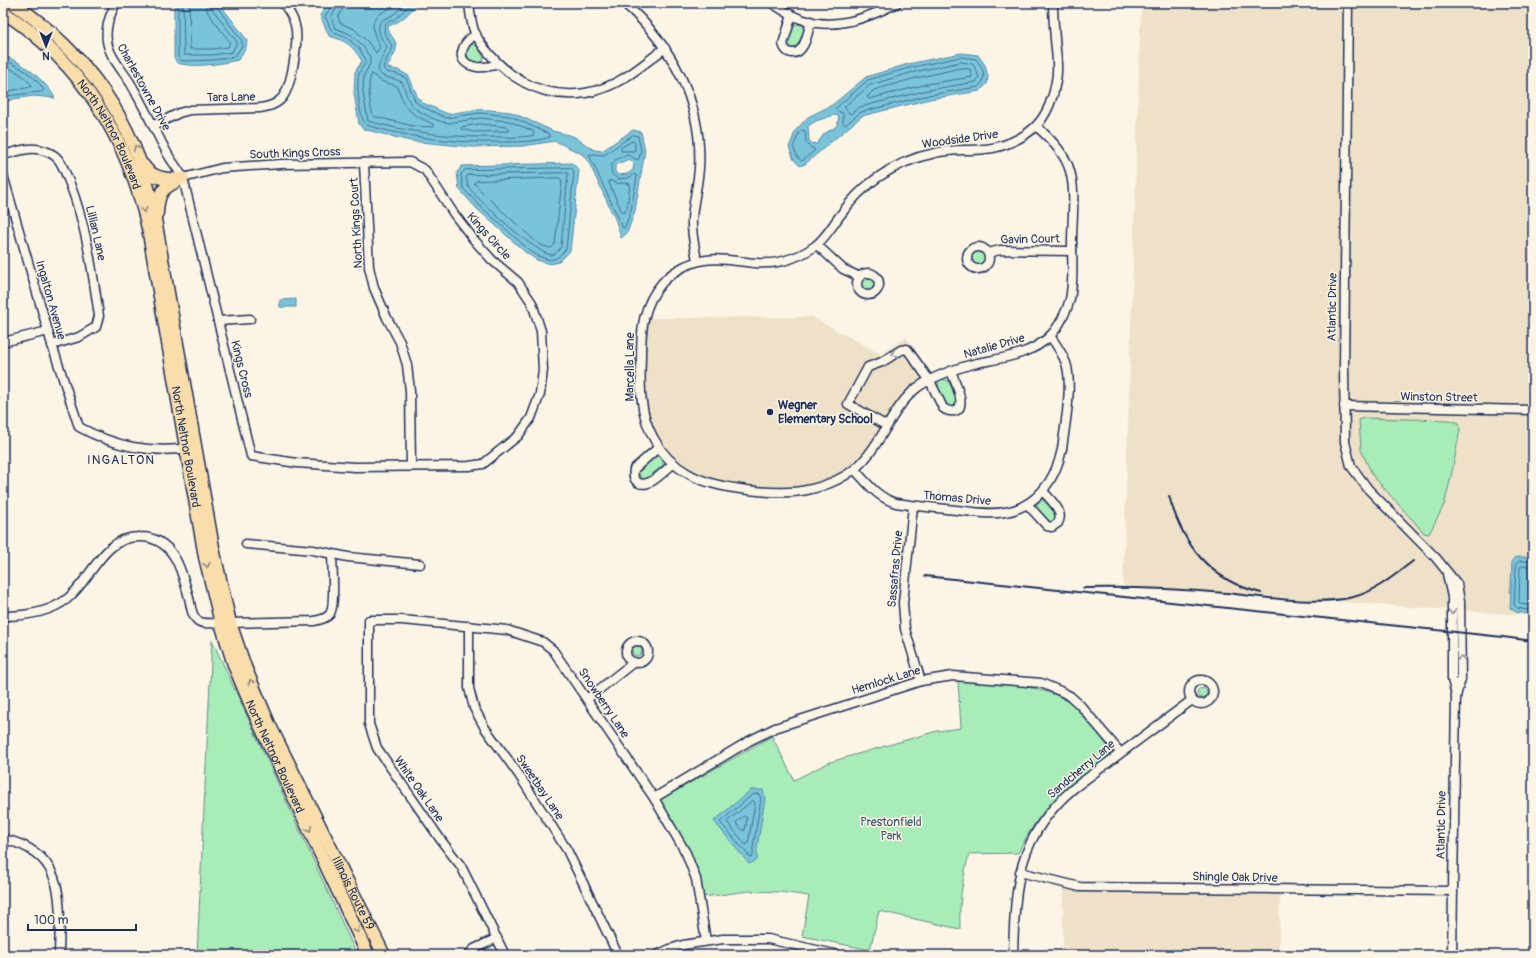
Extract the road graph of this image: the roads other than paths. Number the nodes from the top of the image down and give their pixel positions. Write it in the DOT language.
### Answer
graph roads {
  1 [pos="13,3"];
  2 [pos="116,3"];
  3 [pos="282,3"];
  4 [pos="469,3"];
  5 [pos="624,3"];
  6 [pos="772,3"];
  7 [pos="897,3"];
  8 [pos="1053,3"];
  9 [pos="1348,3"];
  10 [pos="3,12"];
  11 [pos="792,15"];
  12 [pos="811,21"];
  13 [pos="476,34"];
  14 [pos="665,48"];
  15 [pos="499,64"];
  16 [pos="153,126"];
  17 [pos="1036,126"];
  18 [pos="3,155"];
  19 [pos="410,162"];
  20 [pos="364,163"];
  21 [pos="142,164"];
  22 [pos="3,175"];
  23 [pos="182,178"];
  24 [pos="6,197"];
  25 [pos="157,226"];
  26 [pos="817,245"];
  27 [pos="1072,251"];
  28 [pos="988,253"];
  29 [pos="697,261"];
  30 [pos="860,277"];
  31 [pos="250,319"];
  32 [pos="218,321"];
  33 [pos="48,331"];
  34 [pos="1050,336"];
  35 [pos="3,342"];
  36 [pos="52,345"];
  37 [pos="951,371"];
  38 [pos="930,381"];
  39 [pos="1344,406"];
  40 [pos="1533,410"];
  41 [pos="887,426"];
  42 [pos="659,447"];
  43 [pos="191,448"];
  44 [pos="673,464"];
  45 [pos="351,466"];
  46 [pos="411,466"];
  47 [pos="855,470"];
  48 [pos="1043,491"];
  49 [pos="1027,504"];
  50 [pos="913,506"];
  51 [pos="246,544"];
  52 [pos="332,554"];
  53 [pos="420,564"];
  54 [pos="3,616"];
  55 [pos="369,620"];
  56 [pos="225,623"];
  57 [pos="469,626"];
  58 [pos="634,662"];
  59 [pos="921,681"];
  60 [pos="587,699"];
  61 [pos="1192,700"];
  62 [pos="1120,752"];
  63 [pos="654,798"];
  64 [pos="322,831"];
  65 [pos="3,839"];
  66 [pos="1020,872"];
  67 [pos="1452,891"];
  68 [pos="345,906"];
  69 [pos="497,938"];
  70 [pos="706,941"];
  71 [pos="59,955"];
  72 [pos="368,955"];
  73 [pos="384,955"];
  74 [pos="468,955"];
  75 [pos="505,955"];
  76 [pos="618,955"];
  77 [pos="657,955"];
  78 [pos="839,955"];
  79 [pos="1013,955"];
  80 [pos="1452,955"];
  21 -- 1 [label="main road, North Neltnor Boulevard, one-way"];
  2 -- 16 [label="street, Charlestowne Drive"];
  3 -- 16 [label="street, Tara Lane"];
  4 -- 13 [label="street"];
  5 -- 14 [label="street"];
  6 -- 11 [label="street"];
  7 -- 12 [label="street"];
  8 -- 17 [label="street, Woodside Drive"];
  9 -- 39 [label="street, Atlantic Drive"];
  10 -- 43 [label="main road, North Neltnor Boulevard, one-way"];
  11 -- 12 [label="street"];
  11 -- 12 [label="street"];
  13 -- 15 [label="street"];
  13 -- 15 [label="street"];
  14 -- 15 [label="street"];
  14 -- 29 [label="street"];
  16 -- 23 [label="street, Charlestowne Drive"];
  17 -- 26 [label="street, Woodside Drive"];
  17 -- 27 [label="street, Natalie Drive"];
  18 -- 36 [label="street, Lillian Lane"];
  19 -- 20 [label="street, South Kings Cross"];
  19 -- 46 [label="street, Kings Circle"];
  20 -- 23 [label="street, South Kings Cross"];
  20 -- 46 [label="street, North Kings Court"];
  21 -- 23 [label="main road"];
  21 -- 25 [label="main road, North Neltnor Boulevard"];
  22 -- 24 [label="street, Ingalton Avenue"];
  23 -- 25 [label="main road"];
  23 -- 32 [label="street, Kings Cross"];
  24 -- 33 [label="street, Ingalton Avenue"];
  25 -- 43 [label="main road, North Neltnor Boulevard"];
  26 -- 29 [label="street, Woodside Drive"];
  26 -- 30 [label="street"];
  27 -- 28 [label="street, Gavin Court"];
  27 -- 34 [label="street, Natalie Drive"];
  29 -- 42 [label="street, Marcella Lane"];
  31 -- 32 [label="street"];
  32 -- 45 [label="street, Kings Cross"];
  33 -- 35 [label="street"];
  33 -- 36 [label="street, Ingalton Avenue"];
  34 -- 37 [label="street, Natalie Drive"];
  34 -- 48 [label="street, Thomas Drive"];
  36 -- 43 [label="street, Ingalton Avenue"];
  37 -- 38 [label="street, Natalie Drive"];
  37 -- 38 [label="street"];
  38 -- 41 [label="street, Natalie Drive"];
  38 -- 41 [label="street, one-way"];
  39 -- 40 [label="street, Winston Street"];
  39 -- 67 [label="street, Atlantic Drive"];
  41 -- 47 [label="street, Natalie Drive"];
  42 -- 44 [label="street, Marcella Lane"];
  42 -- 44 [label="street"];
  43 -- 56 [label="main road, North Neltnor Boulevard"];
  44 -- 47 [label="street, Marcella Lane"];
  45 -- 46 [label="street, Kings Circle"];
  47 -- 50 [label="street, Thomas Drive"];
  48 -- 49 [label="street, Thomas Drive"];
  48 -- 49 [label="street"];
  49 -- 50 [label="street, Thomas Drive"];
  50 -- 59 [label="street, Sassafras Drive"];
  51 -- 52 [label="street"];
  52 -- 53 [label="street"];
  52 -- 56 [label="street"];
  54 -- 56 [label="street"];
  55 -- 57 [label="street, Snowberry Lane"];
  55 -- 69 [label="street, White Oak Lane"];
  64 -- 56 [label="main road, North Neltnor Boulevard, one-way"];
  56 -- 68 [label="main road, North Neltnor Boulevard, one-way"];
  57 -- 60 [label="street, Snowberry Lane"];
  57 -- 76 [label="street, Sweetbay Lane"];
  58 -- 60 [label="street"];
  59 -- 62 [label="street, Hemlock Lane"];
  59 -- 63 [label="street, Hemlock Lane"];
  60 -- 63 [label="street, Snowberry Lane"];
  61 -- 62 [label="street, Sandcherry Lane"];
  62 -- 66 [label="street, Sandcherry Lane"];
  63 -- 70 [label="street, Snowberry Lane"];
  64 -- 73 [label="main road, Illinois Route 59"];
  65 -- 71 [label="street"];
  66 -- 67 [label="street, Shingle Oak Drive"];
  66 -- 79 [label="street, Sandcherry Lane"];
  67 -- 80 [label="street, Atlantic Drive"];
  68 -- 72 [label="main road, Illinois Route 59, one-way"];
  69 -- 74 [label="street"];
  69 -- 75 [label="street, White Oak Lane"];
  70 -- 77 [label="street"];
  70 -- 78 [label="street"];
}
